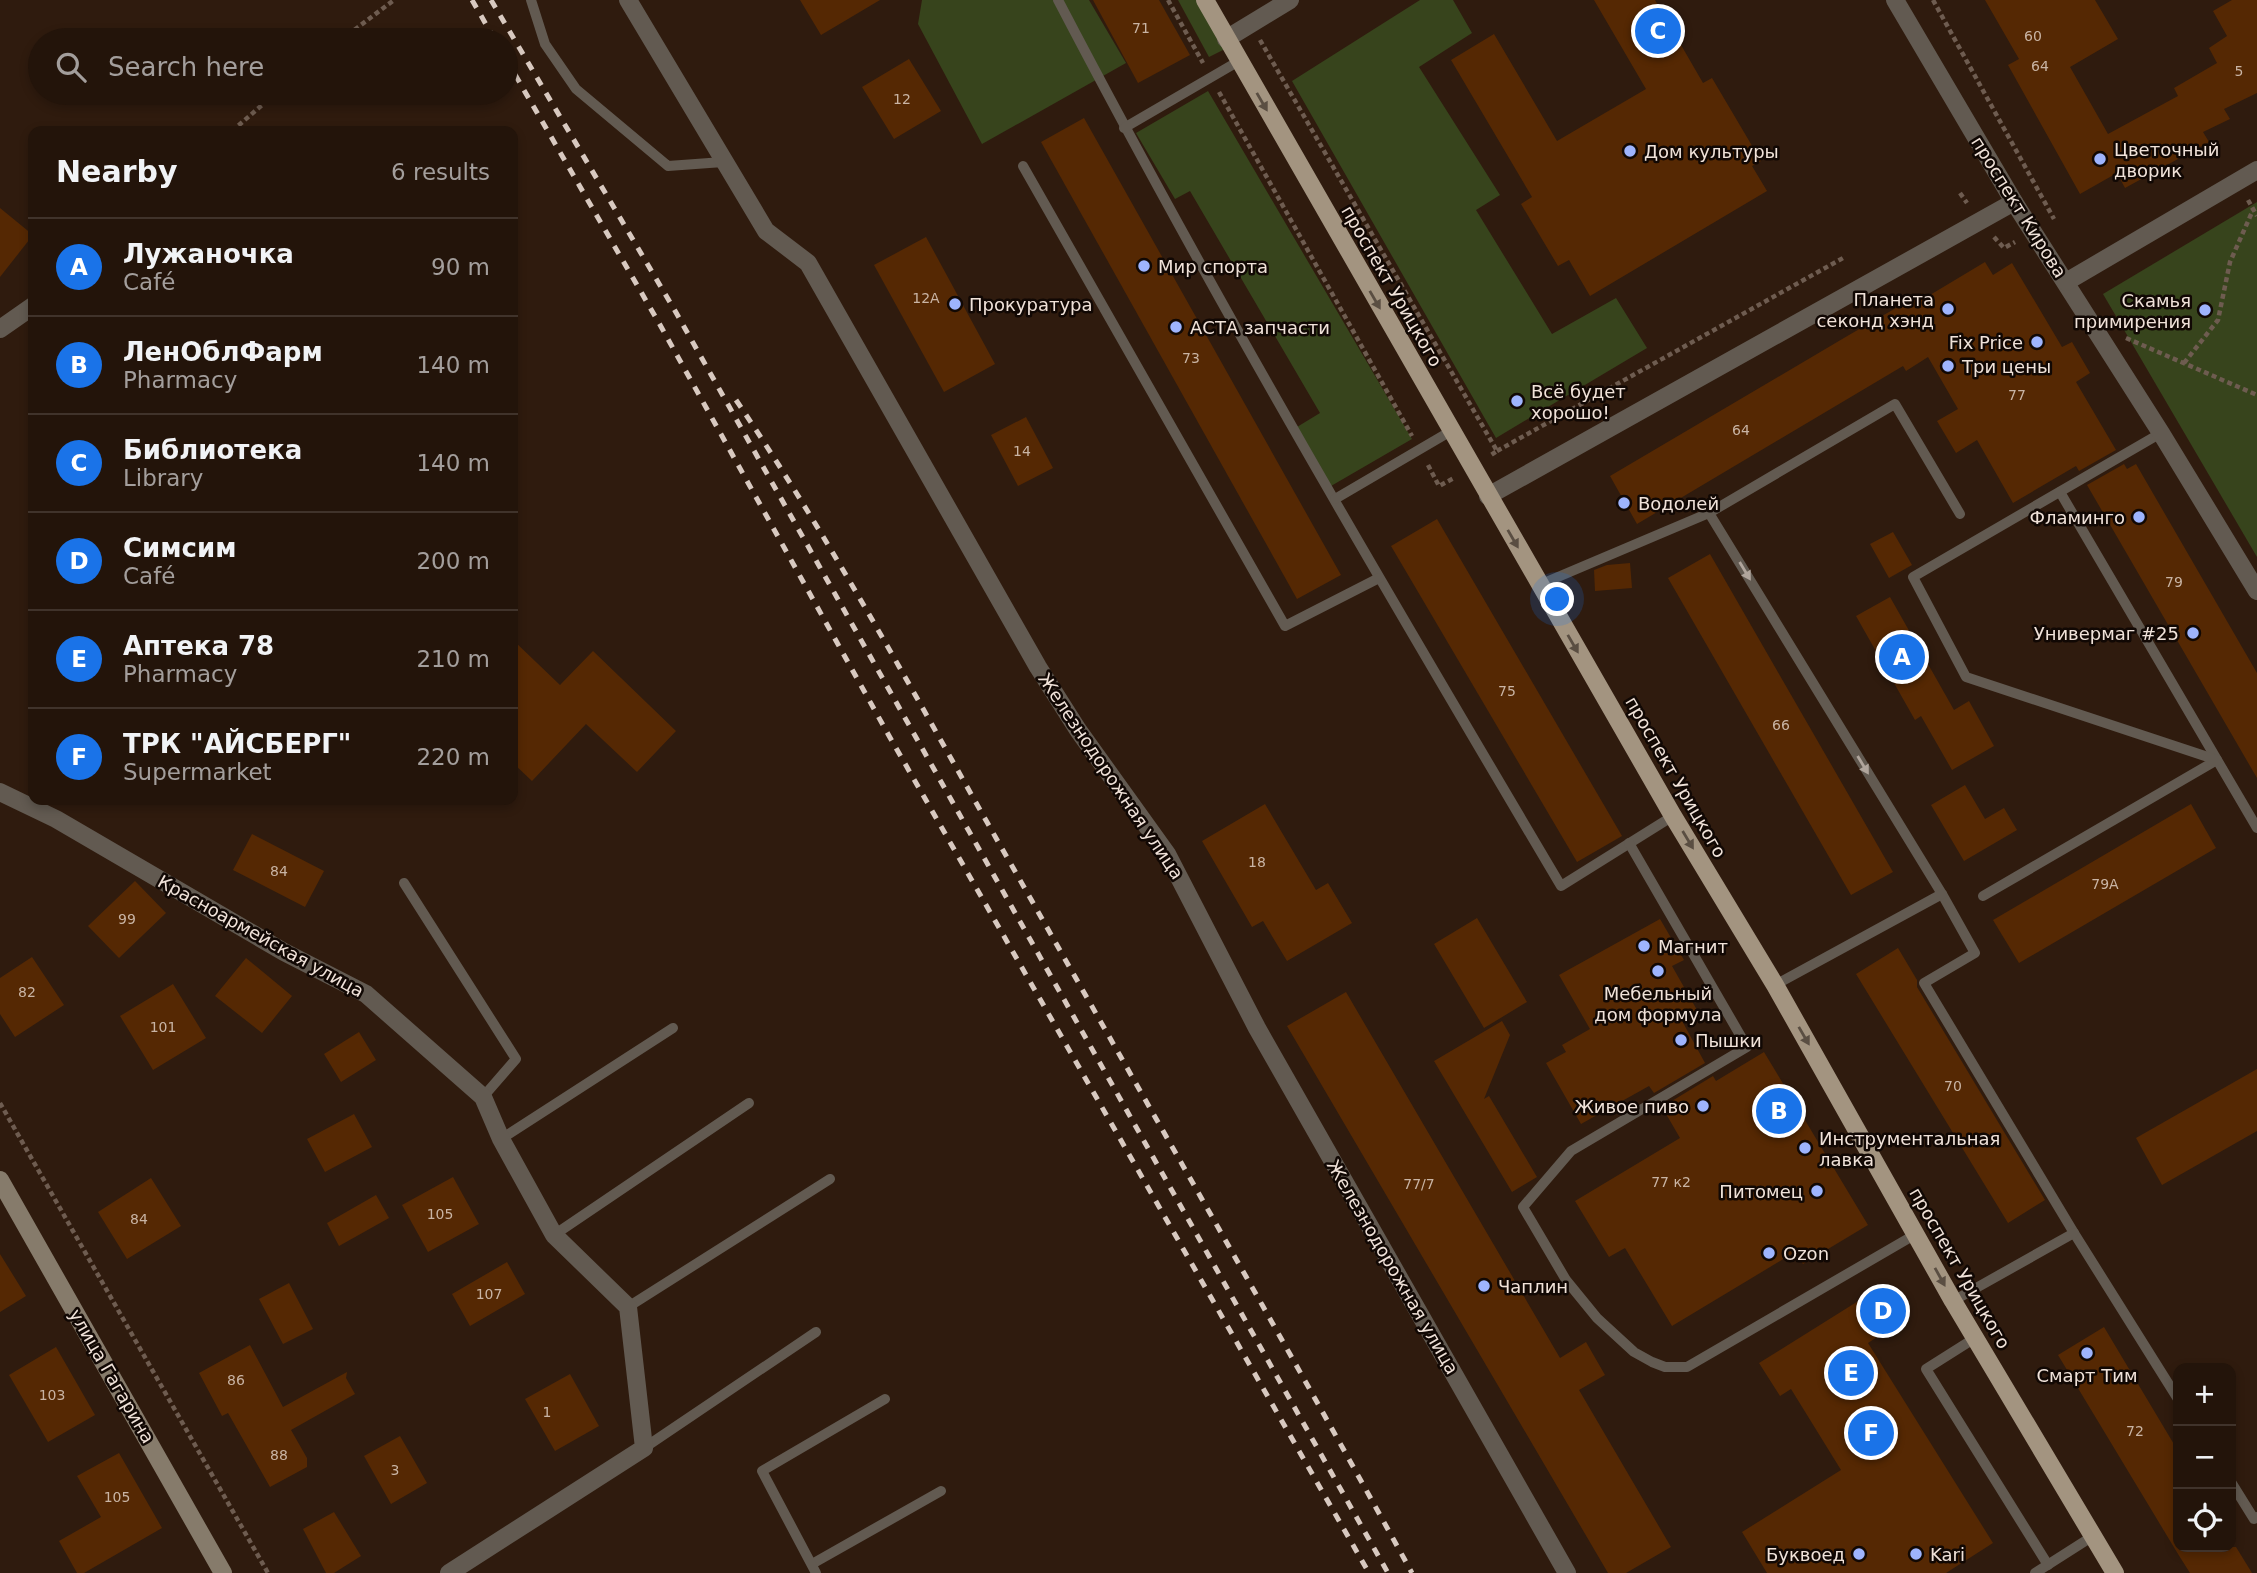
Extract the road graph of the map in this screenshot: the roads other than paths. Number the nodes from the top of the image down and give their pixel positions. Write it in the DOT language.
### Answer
graph roads {
  1 [pos="531,0"];
  2 [pos="628,0"];
  3 [pos="1058,0"];
  4 [pos="1205,0"];
  5 [pos="1290,0"];
  6 [pos="1895,0"];
  7 [pos="1226,38"];
  8 [pos="1239,61"];
  9 [pos="1124,128"];
  10 [pos="723,162"];
  11 [pos="1023,166"];
  12 [pos="2257,170"];
  13 [pos="2014,202"];
  14 [pos="2066,282"];
  15 [pos="28,309"];
  16 [pos="0,329"];
  17 [pos="1451,431"];
  18 [pos="2161,433"];
  19 [pos="2060,492"];
  20 [pos="1488,496"];
  21 [pos="1335,499"];
  22 [pos="1709,513"];
  23 [pos="1960,514"];
  24 [pos="1379,578"];
  25 [pos="1539,585"];
  26 [pos="2257,591"];
  27 [pos="2217,760"];
  28 [pos="0,792"];
  29 [pos="28,805"];
  30 [pos="28,805"];
  31 [pos="1673,816"];
  32 [pos="2257,828"];
  33 [pos="1629,843"];
  34 [pos="404,883"];
  35 [pos="1942,894"];
  36 [pos="1983,895"];
  37 [pos="1775,985"];
  38 [pos="673,1028"];
  39 [pos="483,1097"];
  40 [pos="749,1103"];
  41 [pos="501,1139"];
  42 [pos="830,1178"];
  43 [pos="0,1180"];
  44 [pos="2074,1233"];
  45 [pos="554,1234"];
  46 [pos="1916,1234"];
  47 [pos="1953,1301"];
  48 [pos="628,1307"];
  49 [pos="816,1332"];
  50 [pos="1975,1338"];
  51 [pos="2173,1391"];
  52 [pos="885,1399"];
  53 [pos="644,1448"];
  54 [pos="2235,1489"];
  55 [pos="941,1491"];
  56 [pos="2257,1517"];
  57 [pos="2093,1536"];
  58 [pos="2048,1564"];
  59 [pos="814,1568"];
  60 [pos="223,1573"];
  61 [pos="449,1573"];
  62 [pos="1567,1573"];
  63 [pos="2035,1573"];
  64 [pos="2115,1573"];
  1 -- 10 [label="lane"];
  2 -- 10 [label="street, Железнодорожная улица"];
  3 -- 9 [label="lane"];
  4 -- 7 [label="main road, проспект Урицкого"];
  5 -- 7 [label="street"];
  6 -- 13 [label="street, проспект Кирова"];
  7 -- 8 [label="main road, проспект Урицкого"];
  8 -- 9 [label="lane"];
  8 -- 17 [label="main road, проспект Урицкого, one-way"];
  9 -- 21 [label="lane"];
  10 -- 62 [label="street, Железнодорожная улица"];
  11 -- 24 [label="lane"];
  12 -- 14 [label="street"];
  13 -- 14 [label="street, проспект Кирова"];
  13 -- 20 [label="street"];
  14 -- 18 [label="street, проспект Кирова"];
  15 -- 16 [label="street"];
  17 -- 20 [label="main road, проспект Урицкого"];
  17 -- 21 [label="lane"];
  18 -- 19 [label="lane"];
  18 -- 26 [label="street, проспект Кирова"];
  19 -- 27 [label="lane"];
  19 -- 27 [label="lane"];
  20 -- 25 [label="main road, проспект Урицкого, one-way"];
  21 -- 24 [label="lane"];
  22 -- 23 [label="lane"];
  22 -- 25 [label="lane"];
  22 -- 35 [label="lane, one-way"];
  24 -- 33 [label="lane"];
  25 -- 31 [label="main road, проспект Урицкого, one-way"];
  27 -- 32 [label="lane"];
  27 -- 36 [label="lane"];
  28 -- 29 [label="street, Красноармейская улица"];
  30 -- 39 [label="street, Красноармейская улица"];
  31 -- 33 [label="lane"];
  31 -- 37 [label="main road, проспект Урицкого, one-way"];
  33 -- 46 [label="lane"];
  34 -- 39 [label="lane"];
  35 -- 37 [label="lane"];
  35 -- 44 [label="lane"];
  37 -- 46 [label="main road, проспект Урицкого, one-way"];
  38 -- 41 [label="lane"];
  39 -- 41 [label="street, Красноармейская улица"];
  40 -- 45 [label="lane"];
  41 -- 45 [label="street, Красноармейская улица"];
  42 -- 48 [label="lane"];
  43 -- 60 [label="street, улица Гагарина"];
  44 -- 47 [label="lane"];
  44 -- 51 [label="lane"];
  45 -- 48 [label="street, Красноармейская улица"];
  46 -- 47 [label="main road, проспект Урицкого, one-way"];
  47 -- 50 [label="main road, проспект Урицкого"];
  48 -- 53 [label="street"];
  49 -- 53 [label="lane"];
  50 -- 57 [label="main road, проспект Урицкого"];
  50 -- 58 [label="lane"];
  52 -- 59 [label="lane"];
  53 -- 61 [label="street"];
  54 -- 56 [label="lane"];
  55 -- 59 [label="lane"];
  57 -- 58 [label="lane"];
  57 -- 64 [label="main road, проспект Урицкого"];
  58 -- 63 [label="lane"];
}
